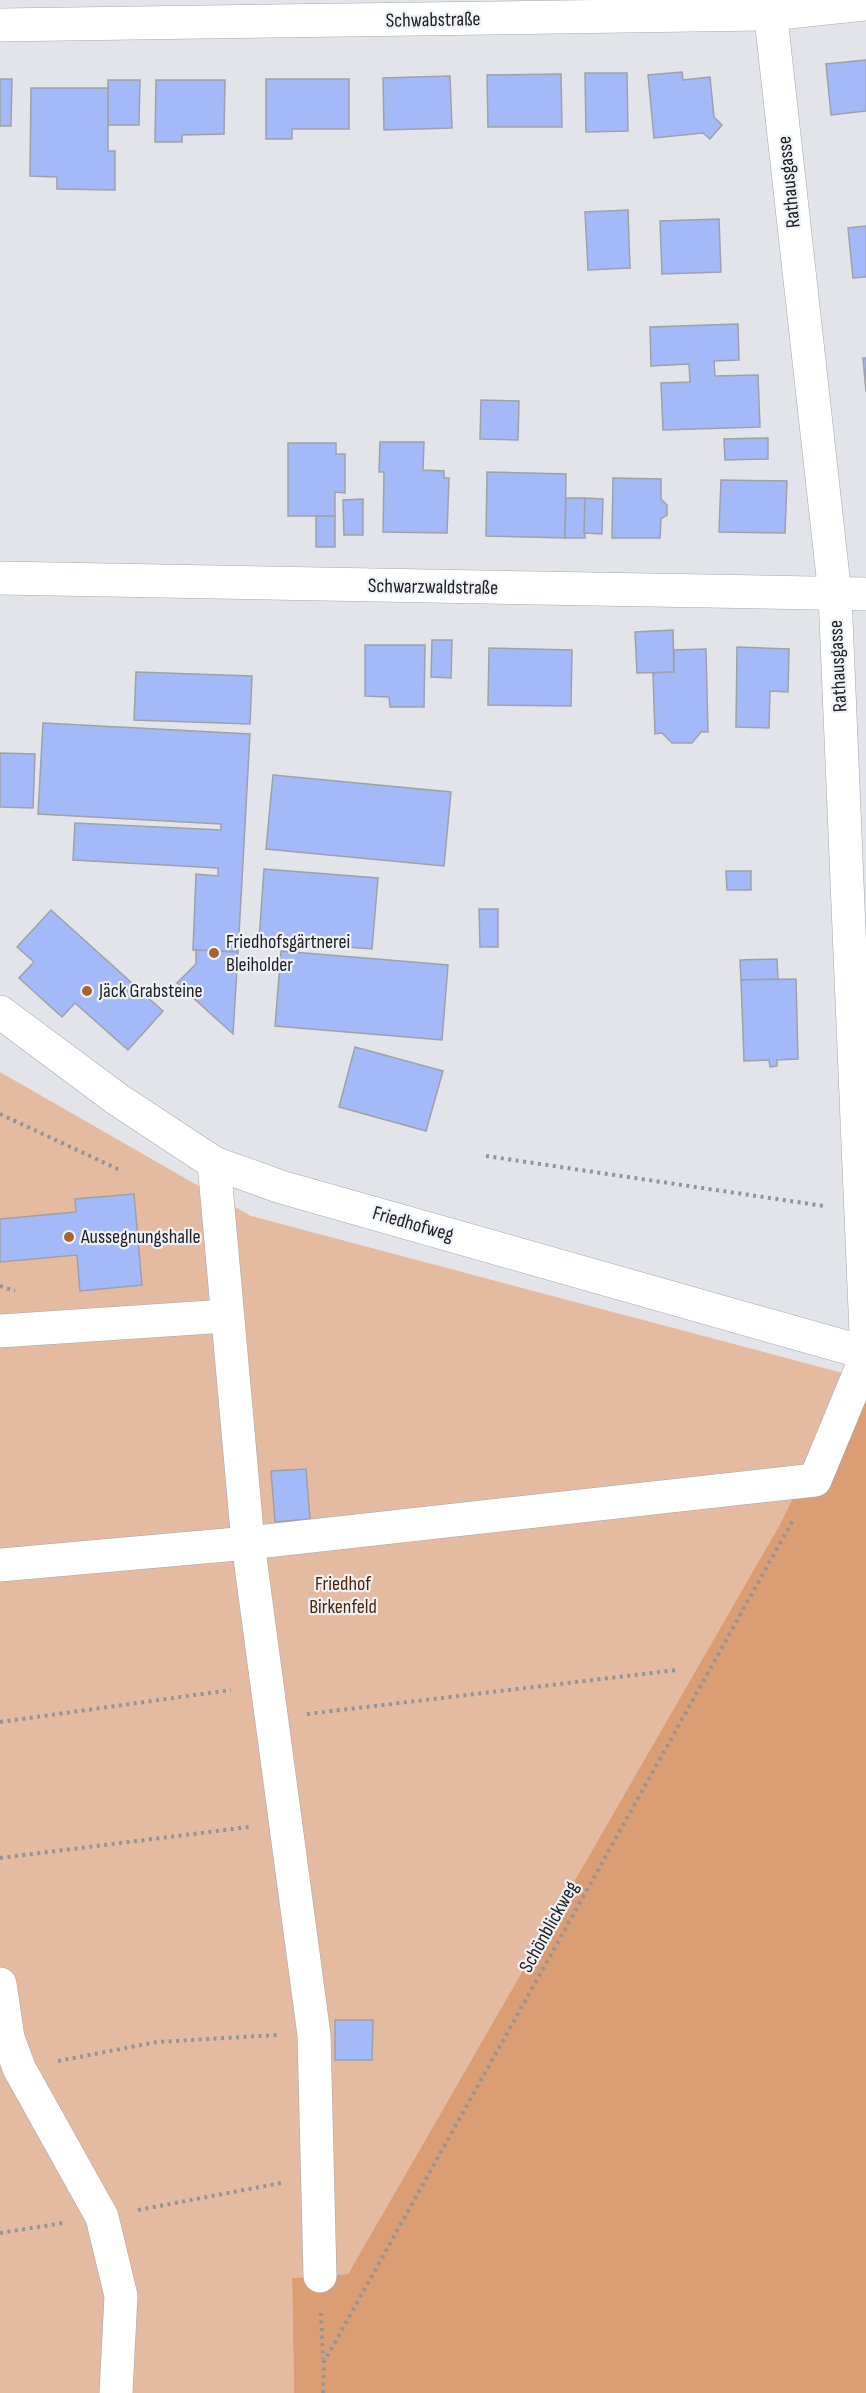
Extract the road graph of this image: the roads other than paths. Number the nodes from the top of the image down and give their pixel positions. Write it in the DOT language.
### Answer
graph roads {
  1 [pos="866,4"];
  2 [pos="769,7"];
  3 [pos="0,26"];
  4 [pos="0,578"];
  5 [pos="851,594"];
  6 [pos="858,934"];
  7 [pos="0,1012"];
  8 [pos="214,1163"];
  9 [pos="226,1316"];
  10 [pos="0,1331"];
  11 [pos="866,1334"];
  12 [pos="866,1355"];
  13 [pos="248,1543"];
  14 [pos="0,1565"];
  15 [pos="0,1984"];
  16 [pos="320,2276"];
  17 [pos="116,2393"];
  1 -- 2 [label="street, Schwabstraße"];
  2 -- 3 [label="street, Schwabstraße"];
  2 -- 5 [label="street, Rathausgasse"];
  4 -- 5 [label="street, Schwarzwaldstraße"];
  5 -- 6 [label="street, Rathausgasse"];
  6 -- 11 [label="street, Rathausgasse"];
  7 -- 8 [label="street, Friedhofweg"];
  8 -- 9 [label="street"];
  8 -- 12 [label="street, Friedhofweg"];
  9 -- 10 [label="street"];
  9 -- 13 [label="street"];
  12 -- 13 [label="street"];
  13 -- 14 [label="street"];
  13 -- 16 [label="street"];
  15 -- 17 [label="street"];
}
